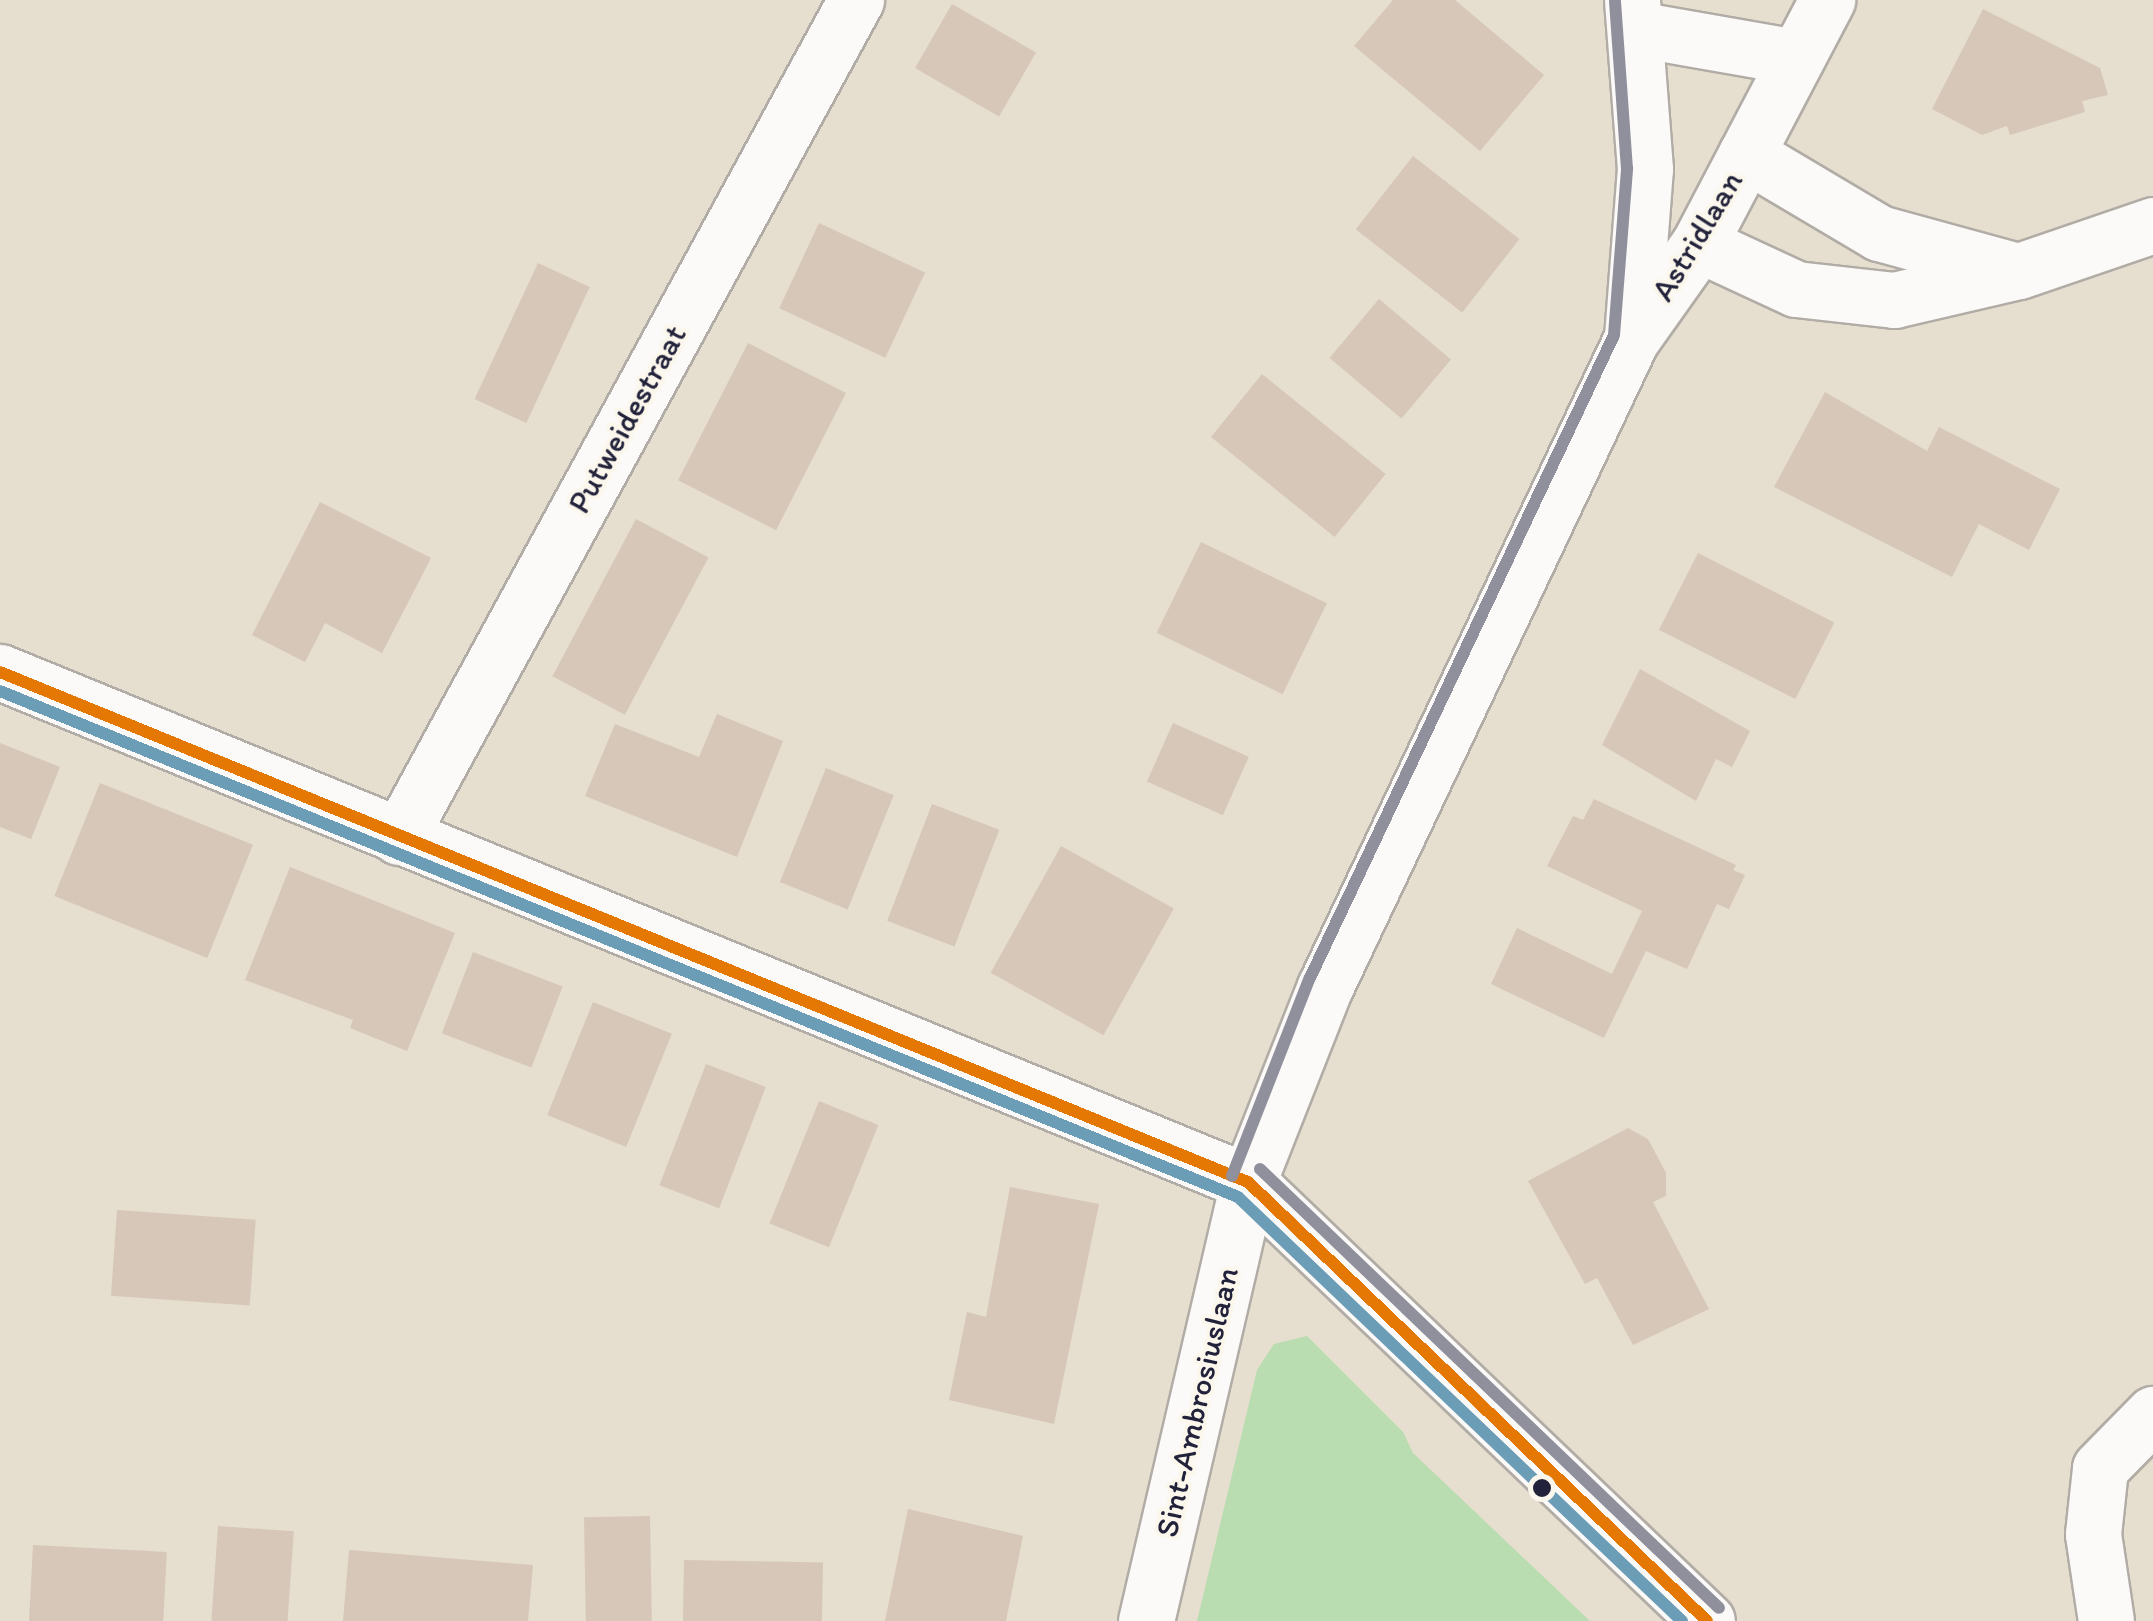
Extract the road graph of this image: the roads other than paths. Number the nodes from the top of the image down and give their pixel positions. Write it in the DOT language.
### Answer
graph roads {
  1 [pos="856,0"];
  2 [pos="1827,0"];
  3 [pos="1634,14"];
  4 [pos="1797,57"];
  5 [pos="1746,154"];
  6 [pos="2153,225"];
  7 [pos="1698,244"];
  8 [pos="2019,272"];
  9 [pos="1632,340"];
  10 [pos="0,672"];
  11 [pos="399,838"];
  12 [pos="1248,1182"];
  13 [pos="2153,1414"];
  14 [pos="1146,1621"];
  15 [pos="1707,1621"];
  16 [pos="2106,1621"];
  1 -- 11 [label="street, Putweidestraat"];
  2 -- 4 [label="street, Astridlaan"];
  3 -- 4 [label="street"];
  3 -- 9 [label="street"];
  4 -- 5 [label="street, Astridlaan"];
  5 -- 7 [label="street, Astridlaan"];
  5 -- 8 [label="street"];
  6 -- 8 [label="street"];
  7 -- 8 [label="street"];
  7 -- 9 [label="street, Astridlaan"];
  9 -- 12 [label="street, Astridlaan"];
  10 -- 11 [label="street"];
  11 -- 12 [label="street"];
  12 -- 14 [label="street, Sint-Ambrosiuslaan"];
  12 -- 15 [label="street"];
  13 -- 16 [label="street"];
}
